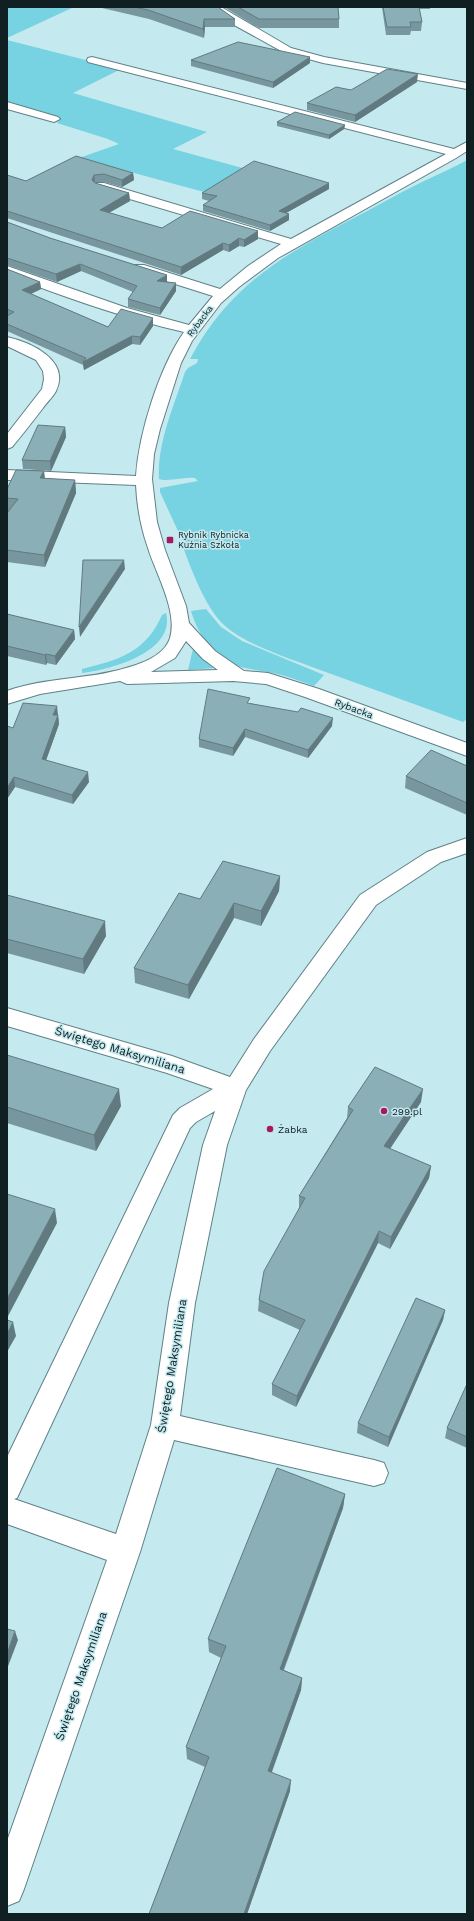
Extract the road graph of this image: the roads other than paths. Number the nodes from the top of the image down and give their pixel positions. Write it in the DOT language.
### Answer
graph roads {
  1 [pos="214,7"];
  2 [pos="92,60"];
  3 [pos="467,86"];
  4 [pos="7,105"];
  5 [pos="54,119"];
  6 [pos="462,149"];
  7 [pos="100,186"];
  8 [pos="291,243"];
  9 [pos="126,264"];
  10 [pos="7,270"];
  11 [pos="222,294"];
  12 [pos="193,330"];
  13 [pos="7,341"];
  14 [pos="7,444"];
  15 [pos="7,475"];
  16 [pos="144,481"];
  17 [pos="182,626"];
  18 [pos="238,675"];
  19 [pos="114,678"];
  20 [pos="7,698"];
  21 [pos="467,750"];
  22 [pos="467,845"];
  23 [pos="7,1017"];
  24 [pos="235,1088"];
  25 [pos="165,1425"];
  26 [pos="374,1473"];
  27 [pos="7,1488"];
  28 [pos="7,1510"];
  29 [pos="125,1552"];
  30 [pos="7,1889"];
  1 -- 3 [label="street"];
  2 -- 6 [label="street"];
  4 -- 5 [label="street"];
  6 -- 8 [label="street, Rybacka"];
  7 -- 8 [label="street"];
  8 -- 11 [label="street, Rybacka"];
  9 -- 11 [label="street"];
  10 -- 12 [label="street"];
  11 -- 12 [label="street, Rybacka"];
  12 -- 16 [label="street, Rybacka"];
  13 -- 14 [label="street"];
  15 -- 16 [label="street"];
  16 -- 17 [label="street, Rybacka"];
  17 -- 18 [label="street, Rybacka"];
  17 -- 19 [label="street"];
  18 -- 19 [label="street, Rybacka"];
  18 -- 21 [label="street, Rybacka"];
  19 -- 20 [label="street"];
  22 -- 24 [label="street"];
  23 -- 24 [label="street, Świętego Maksymiliana"];
  24 -- 25 [label="street, Świętego Maksymiliana"];
  24 -- 27 [label="street"];
  25 -- 26 [label="street"];
  25 -- 29 [label="street, Świętego Maksymiliana"];
  28 -- 29 [label="street"];
  29 -- 30 [label="street, Świętego Maksymiliana"];
}
